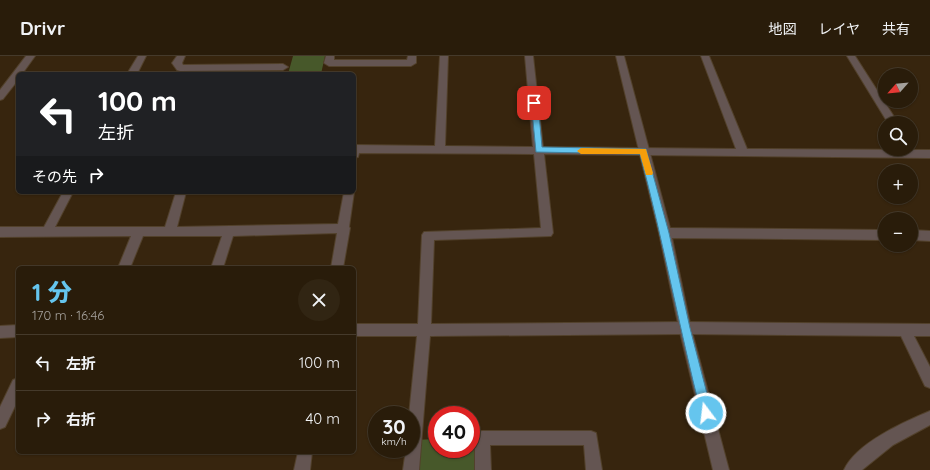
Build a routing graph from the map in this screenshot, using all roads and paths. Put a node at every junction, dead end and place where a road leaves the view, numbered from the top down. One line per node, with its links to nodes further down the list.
1 (31, 56): 13 (street)
2 (142, 56): 14 (street)
3 (181, 56): 12 (street)
4 (286, 56): 12 (street)
5 (330, 56): 6 (street)
6 (412, 56)
7 (444, 56): 19 (street)
8 (529, 56): 20 (street)
9 (620, 56): 21 (street)
10 (706, 56): 23 (street)
11 (851, 56): 17 (street)
12 (282, 71)
13 (19, 72)
14 (133, 72)
15 (16, 76): 16 (street)
16 (0, 97)
17 (889, 116)
18 (356, 149): 19 (street)
19 (440, 149): 20 (street)
20 (539, 150): 21 (street); 45 (street)
21 (643, 151): 23 (street); 35 (street)
22 (878, 151): 23 (street)
23 (743, 152)
24 (918, 152): 25 (street)
25 (930, 154)
26 (67, 194): 34 (street)
27 (180, 194): 31 (street)
28 (349, 194): 29 (street)
29 (344, 228): 32 (street); 41 (street)
30 (139, 231): 31 (street); 34 (street); 39 (street)
31 (170, 231): 32 (street)
32 (229, 231): 40 (street)
33 (0, 232): 34 (street)
34 (47, 232)
35 (665, 233): 36 (street); 42 (street)
36 (878, 235)
37 (918, 235): 38 (street)
38 (930, 236)
39 (125, 266)
40 (218, 266)
41 (338, 266)
42 (685, 328): 43 (street); 45 (street); 58 (street)
43 (904, 329): 46 (street); 49 (street)
44 (356, 330): 45 (street)
45 (424, 330): 55 (street)
46 (930, 330)
47 (16, 331): 48 (street)
48 (0, 332)
49 (930, 381)
50 (16, 389): 52 (street)
51 (930, 418): 59 (street)
52 (0, 422)
53 (305, 454): 54 (street)
54 (302, 470)
55 (410, 470)
56 (482, 470): 57 (street)
57 (594, 470)
58 (721, 470)
59 (852, 470)

